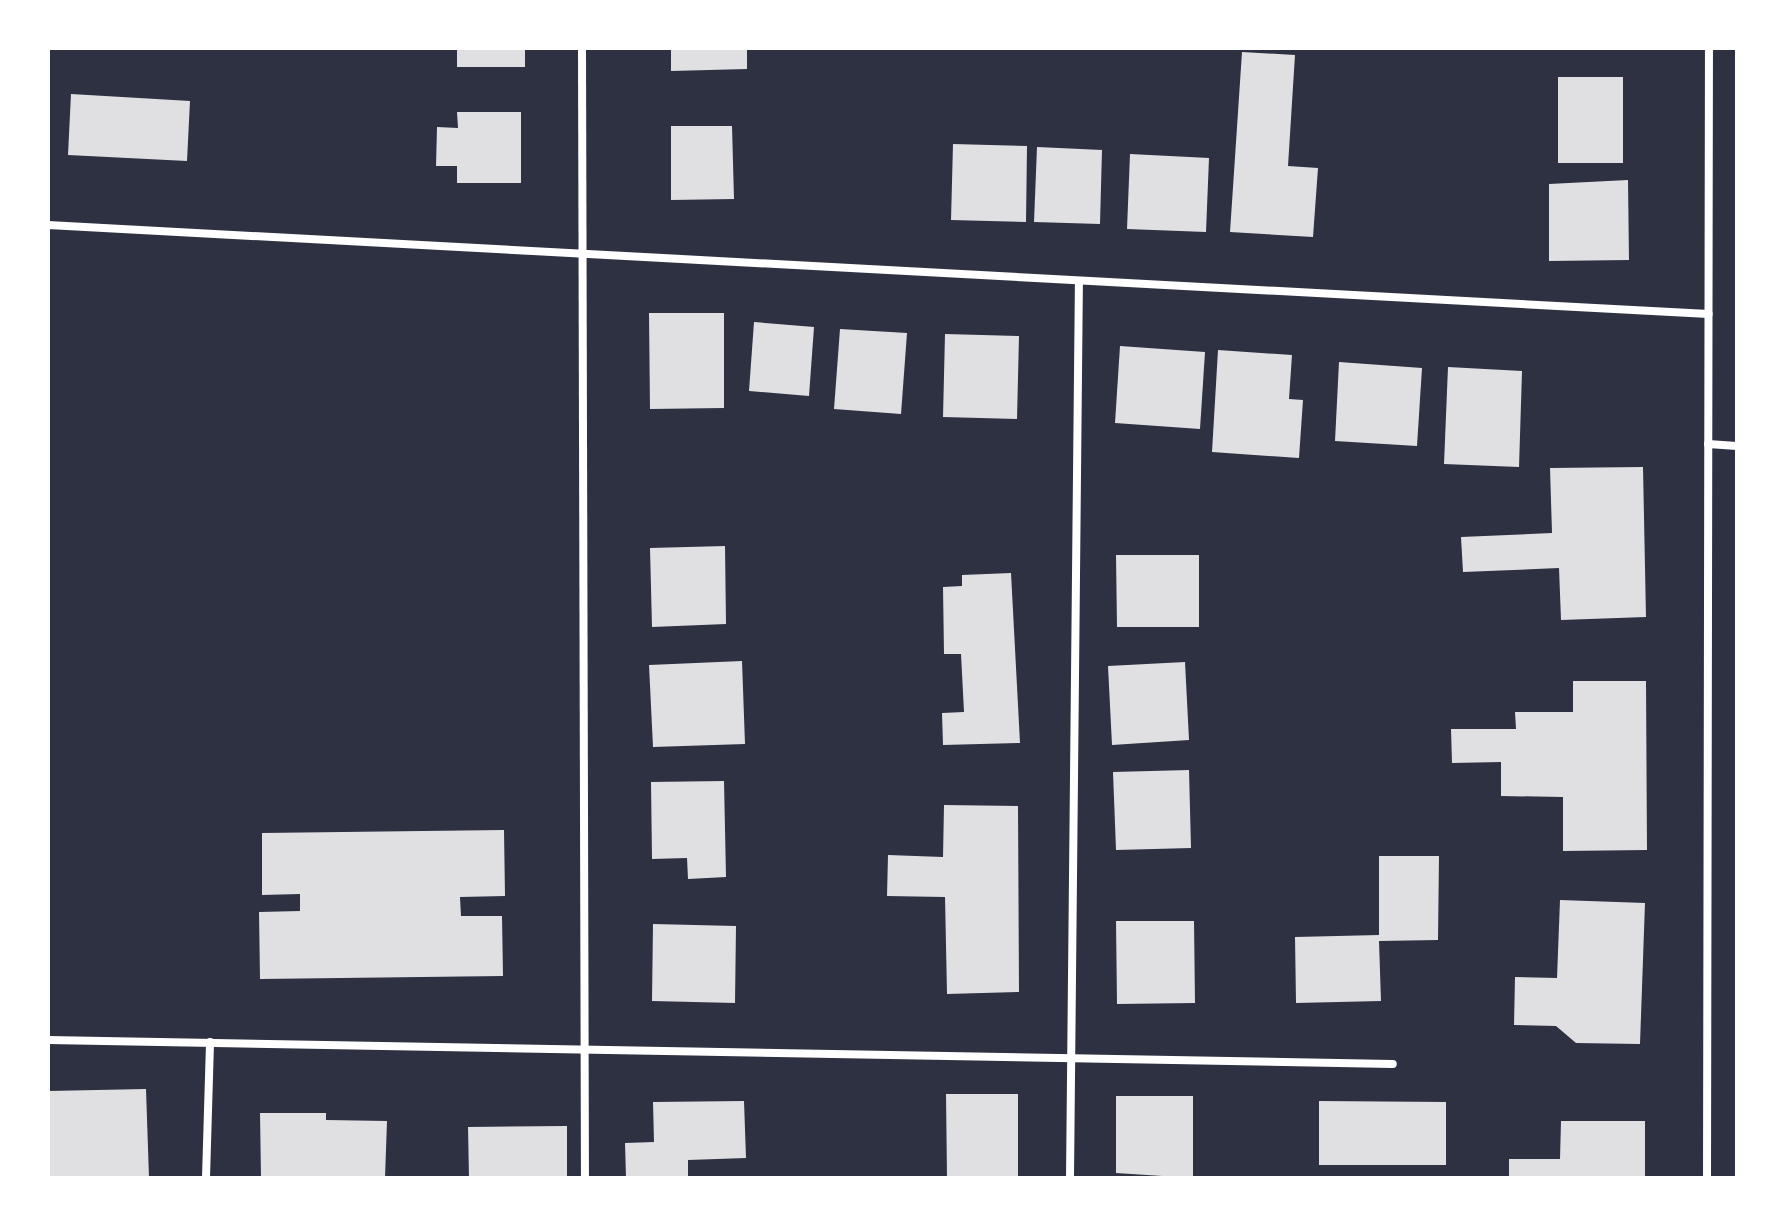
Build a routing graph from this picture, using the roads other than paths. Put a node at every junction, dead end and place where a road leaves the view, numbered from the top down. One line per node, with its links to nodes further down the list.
1 (582, 48): 4 (street)
2 (1709, 48): 6 (street)
3 (48, 225): 4 (street)
4 (583, 254): 5 (street); 11 (street)
5 (1079, 281): 6 (street); 12 (street)
6 (1709, 314): 7 (street)
7 (1708, 444): 8 (street); 17 (street)
8 (1737, 446)
9 (48, 1040): 10 (street)
10 (210, 1042): 11 (street); 14 (street)
11 (584, 1049): 12 (street); 15 (street)
12 (1071, 1058): 13 (street); 16 (street)
13 (1393, 1064)
14 (206, 1178)
15 (585, 1178)
16 (1070, 1178)
17 (1707, 1178)

